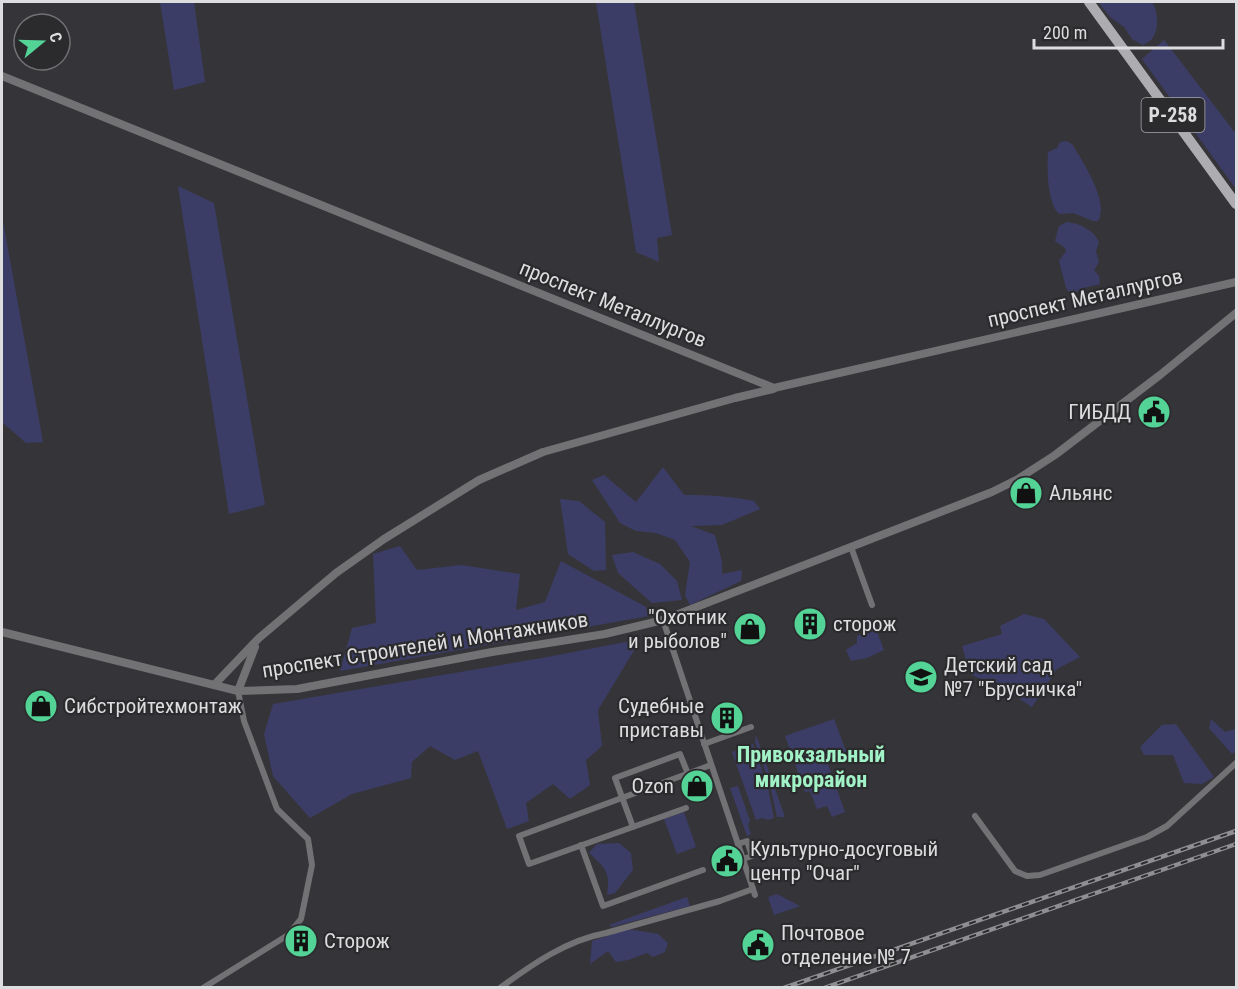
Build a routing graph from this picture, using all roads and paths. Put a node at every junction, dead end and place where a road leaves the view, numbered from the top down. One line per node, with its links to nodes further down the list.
1 (1089, 2): 3 (main road, Р-258)
2 (2, 76): 8 (street, проспект Металлургов)
3 (1236, 202)
4 (1236, 282): 8 (street, проспект Металлургов)
5 (1236, 313): 7 (street, проспект Строителей и Монтажников)
6 (1236, 318): 7 (street, проспект Строителей и Монтажников)
7 (1221, 326): 9 (street, проспект Строителей и Монтажников)
8 (774, 388): 13 (street)
9 (851, 547): 10 (street); 11 (street, проспект Строителей и Монтажников)
10 (872, 605)
11 (663, 620): 15 (street, проспект Строителей и Монтажников); 17 (street)
12 (2, 632): 14 (street)
13 (260, 638): 14 (street); 15 (street)
14 (216, 684): 15 (street)
15 (238, 691): 27 (street, проспект Строителей и Монтажников)
16 (751, 727): 17 (street)
17 (704, 744): 19 (street)
18 (1236, 763): 23 (street)
19 (711, 765): 20 (street); 28 (street)
20 (688, 774): 21 (street); 21 (street)
21 (622, 799): 24 (street); 25 (street)
22 (686, 808): 24 (street)
23 (975, 816)
24 (633, 827): 25 (street)
25 (581, 845): 26 (street)
26 (703, 870)
27 (203, 987)
28 (500, 987)

